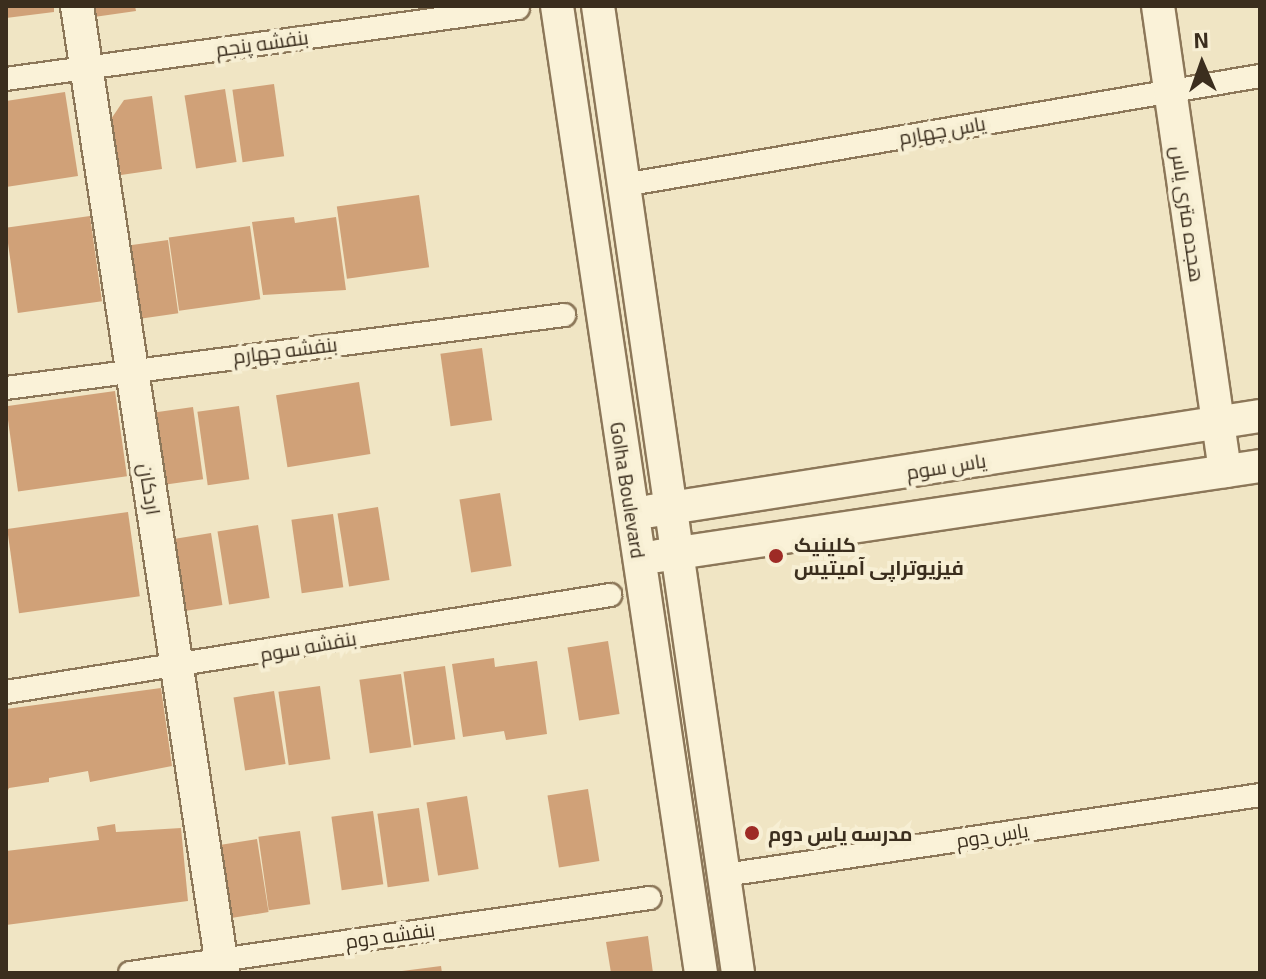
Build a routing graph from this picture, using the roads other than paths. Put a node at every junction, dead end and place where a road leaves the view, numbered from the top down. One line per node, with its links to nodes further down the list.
1 (77, 6): 6 (street, اردکان)
2 (557, 6): 19 (street, Golha Boulevard)
3 (598, 6): 10 (street, Golha Boulevard)
4 (1158, 6): 9 (street, هجده متری یاس)
5 (518, 8): 6 (street, بنفشه پنجم)
6 (86, 66): 8 (street, بنفشه پنجم); 12 (street, اردکان)
7 (1260, 76): 9 (street, یاس چهارم)
8 (6, 79)
9 (1170, 91): 10 (street, یاس چهارم); 15 (street, هجده متری یاس)
10 (624, 185): 18 (street, Golha Boulevard)
11 (564, 315): 12 (street, بنفشه چهارم)
12 (132, 369): 13 (street, بنفشه چهارم); 23 (street, اردکان)
13 (6, 388)
14 (1260, 416): 15 (street, یاس سوم)
15 (1218, 422): 17 (street, هجده متری یاس); 18 (street, یاس سوم)
16 (1260, 466): 17 (street)
17 (1225, 471): 20 (street)
18 (673, 509): 19 (street, یاس سوم); 20 (street, Golha Boulevard)
19 (631, 513): 21 (street, Golha Boulevard)
20 (679, 554): 21 (street); 26 (street, Golha Boulevard)
21 (639, 558): 30 (street, Golha Boulevard)
22 (610, 595): 23 (street, بنفشه سوم)
23 (177, 669): 24 (street, بنفشه سوم); 28 (street, اردکان)
24 (6, 692)
25 (1260, 795): 26 (street, یاس دوم)
26 (725, 875): 31 (street, Golha Boulevard)
27 (650, 898): 28 (street, بنفشه دوم)
28 (222, 966): 29 (street, بنفشه دوم)
29 (130, 973)
30 (701, 973)
31 (738, 973)

